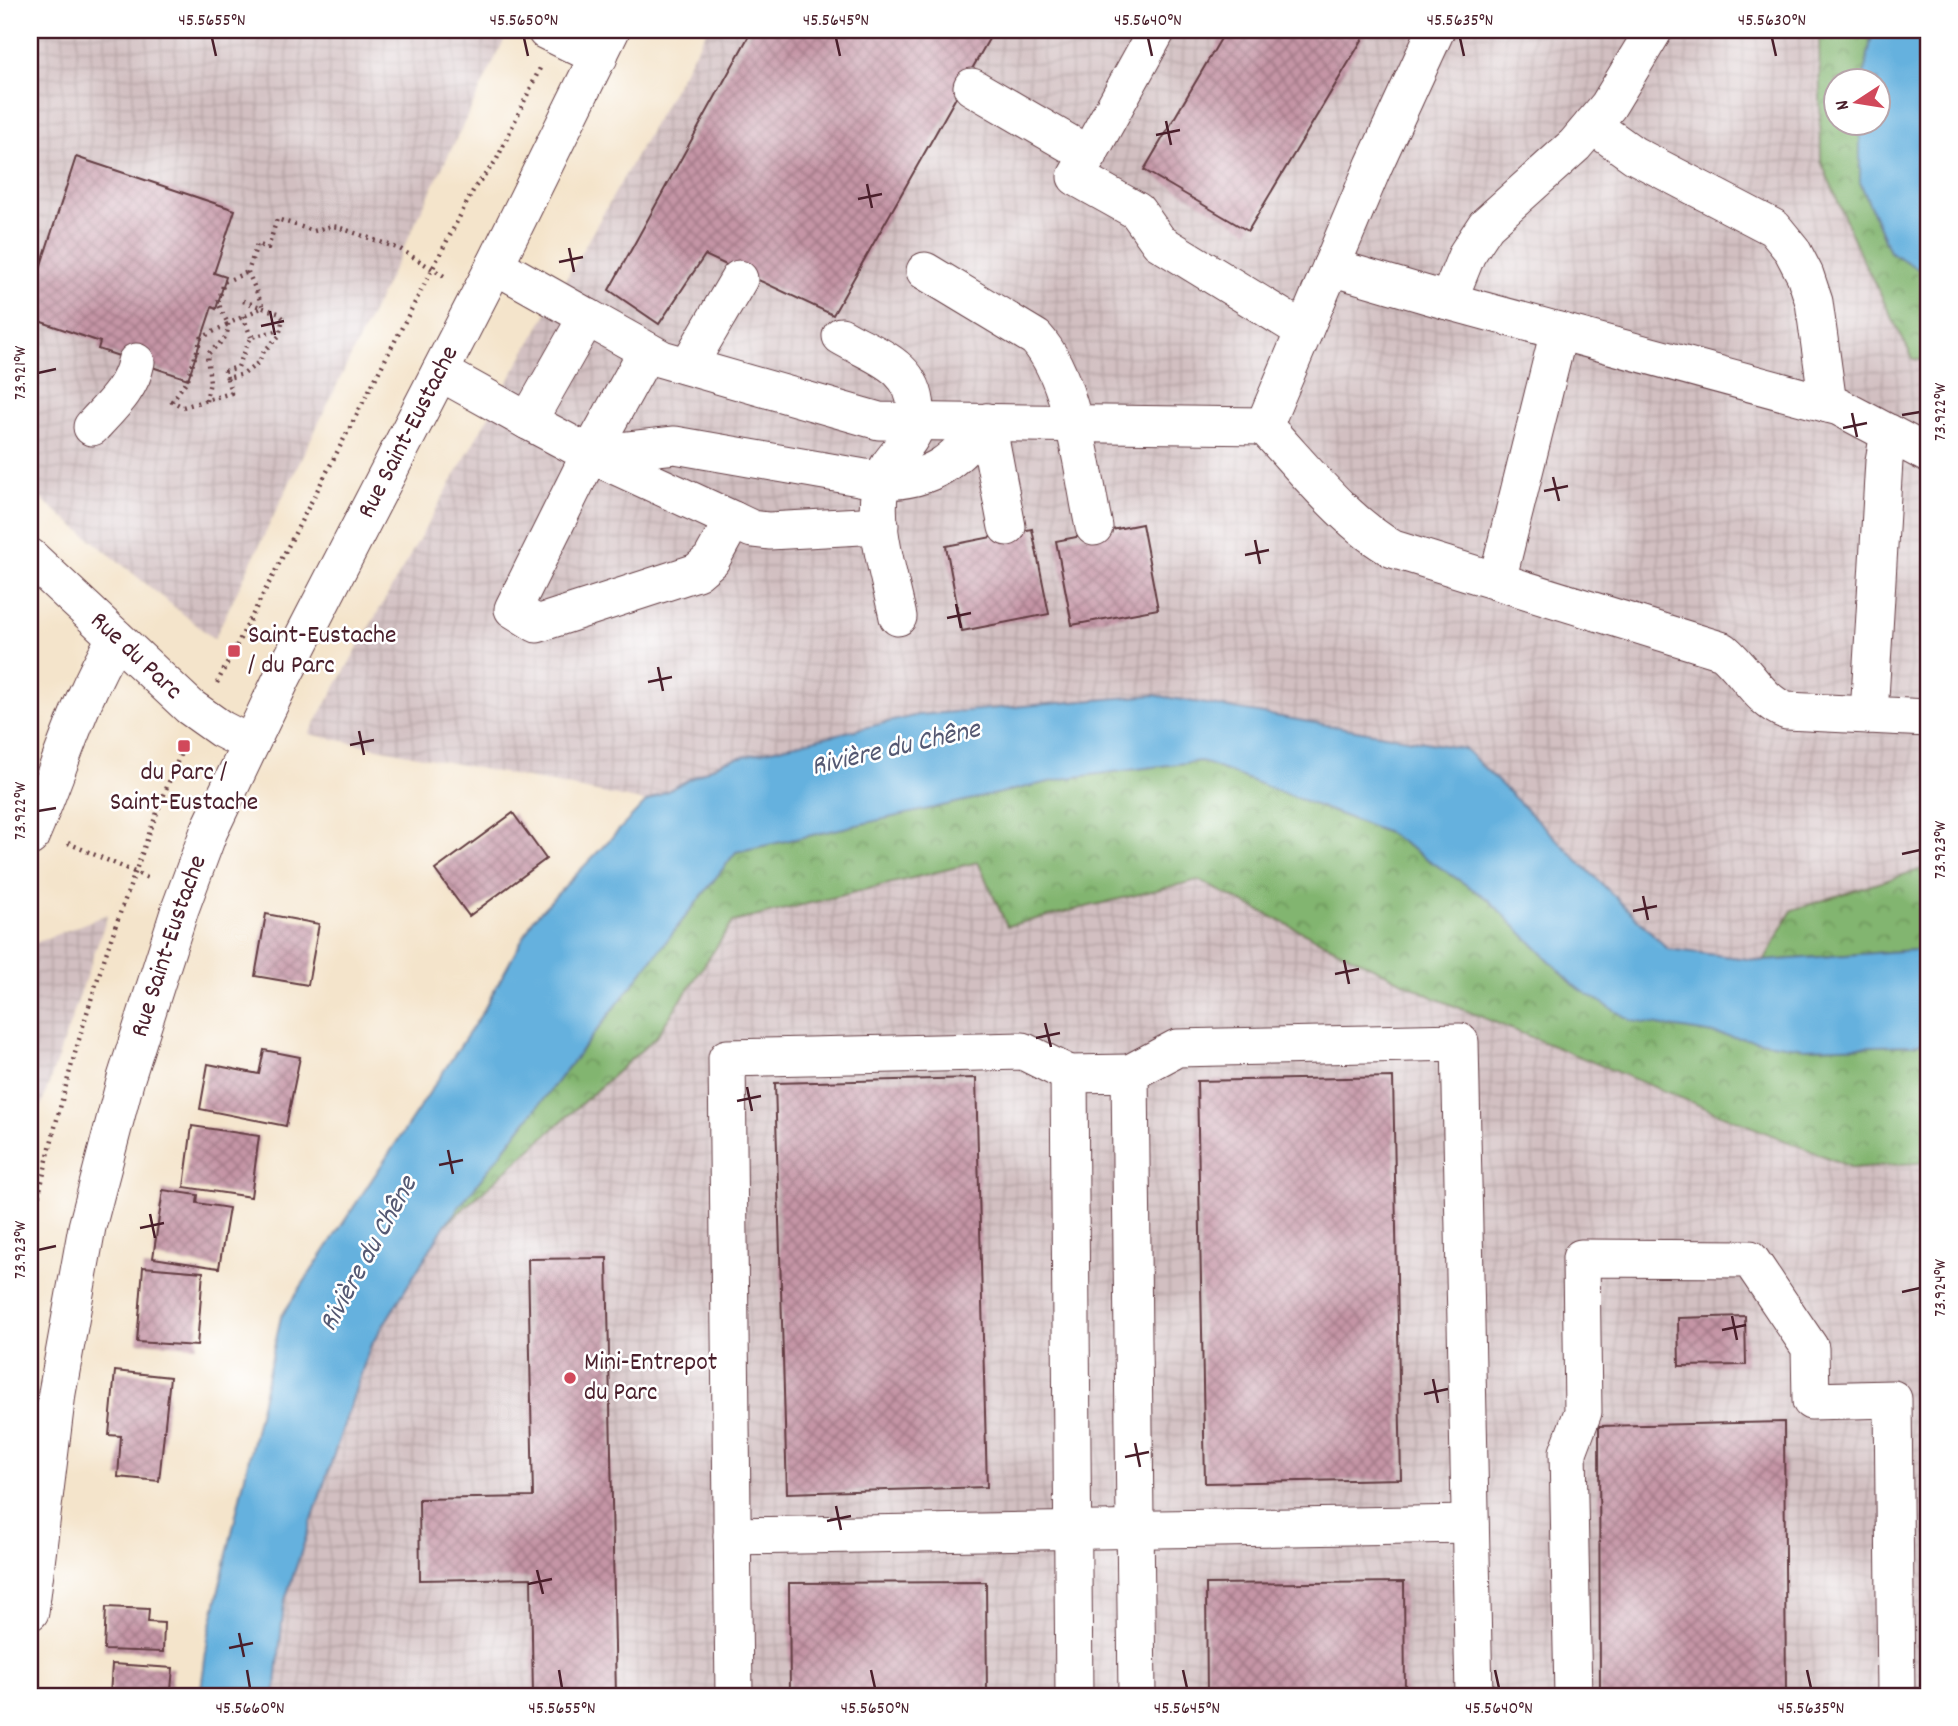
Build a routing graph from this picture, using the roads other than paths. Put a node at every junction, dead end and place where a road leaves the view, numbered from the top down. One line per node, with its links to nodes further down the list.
1 (1157, 30): 8 (street)
2 (1436, 30): 10 (street)
3 (1654, 30): 7 (street)
4 (605, 43): 5 (street); 9 (street, Rue Saint-Eustache)
5 (545, 46)
6 (972, 88): 8 (street)
7 (1592, 125): 13 (street); 22 (street)
8 (1089, 155): 15 (street)
9 (495, 265): 14 (street); 21 (street, Rue Saint-Eustache)
10 (1331, 267): 13 (street); 15 (street)
11 (925, 271): 26 (street)
12 (739, 279): 20 (street)
13 (1448, 301): 16 (street)
14 (587, 317): 18 (street); 23 (street)
15 (1304, 331): 27 (street)
16 (1559, 331): 22 (street); 38 (street)
17 (841, 336): 24 (street)
18 (647, 351): 20 (street); 30 (street)
19 (136, 362): 28 (street)
20 (688, 366): 24 (street)
21 (440, 372): 23 (street); 43 (street, Rue Saint-Eustache)
22 (1828, 404): 29 (street)
23 (528, 421): 30 (street)
24 (916, 421): 25 (street); 32 (street)
25 (987, 422): 26 (street); 32 (street); 35 (street)
26 (1073, 423): 27 (street); 36 (street)
27 (1264, 426): 38 (street)
28 (92, 427)
29 (1889, 433): 31 (street); 41 (street)
30 (590, 454): 32 (street); 33 (street); 33 (street)
31 (1928, 454)
32 (882, 481): 34 (street)
33 (733, 520): 34 (street)
34 (880, 525): 39 (street)
35 (1007, 527)
36 (1094, 527)
37 (35, 573): 40 (street, Rue du Parc)
38 (1497, 581): 41 (street)
39 (898, 617)
40 (116, 638): 43 (street, Rue du Parc); 44 (street)
41 (1869, 715): 42 (street)
42 (1928, 718)
43 (250, 744): 51 (street, Rue Saint-Eustache)
44 (44, 834)
45 (1130, 1073): 46 (street); 47 (street); 49 (street)
46 (1069, 1074): 48 (street); 50 (street)
47 (1470, 1524): 49 (street); 55 (street)
48 (1073, 1531): 49 (street); 50 (street); 53 (street)
49 (1135, 1531): 54 (street)
50 (733, 1536): 52 (street)
51 (30, 1612)
52 (734, 1696)
53 (1074, 1696)
54 (1137, 1696)
55 (1474, 1696)
56 (1573, 1696): 57 (street)
57 (1896, 1696)

